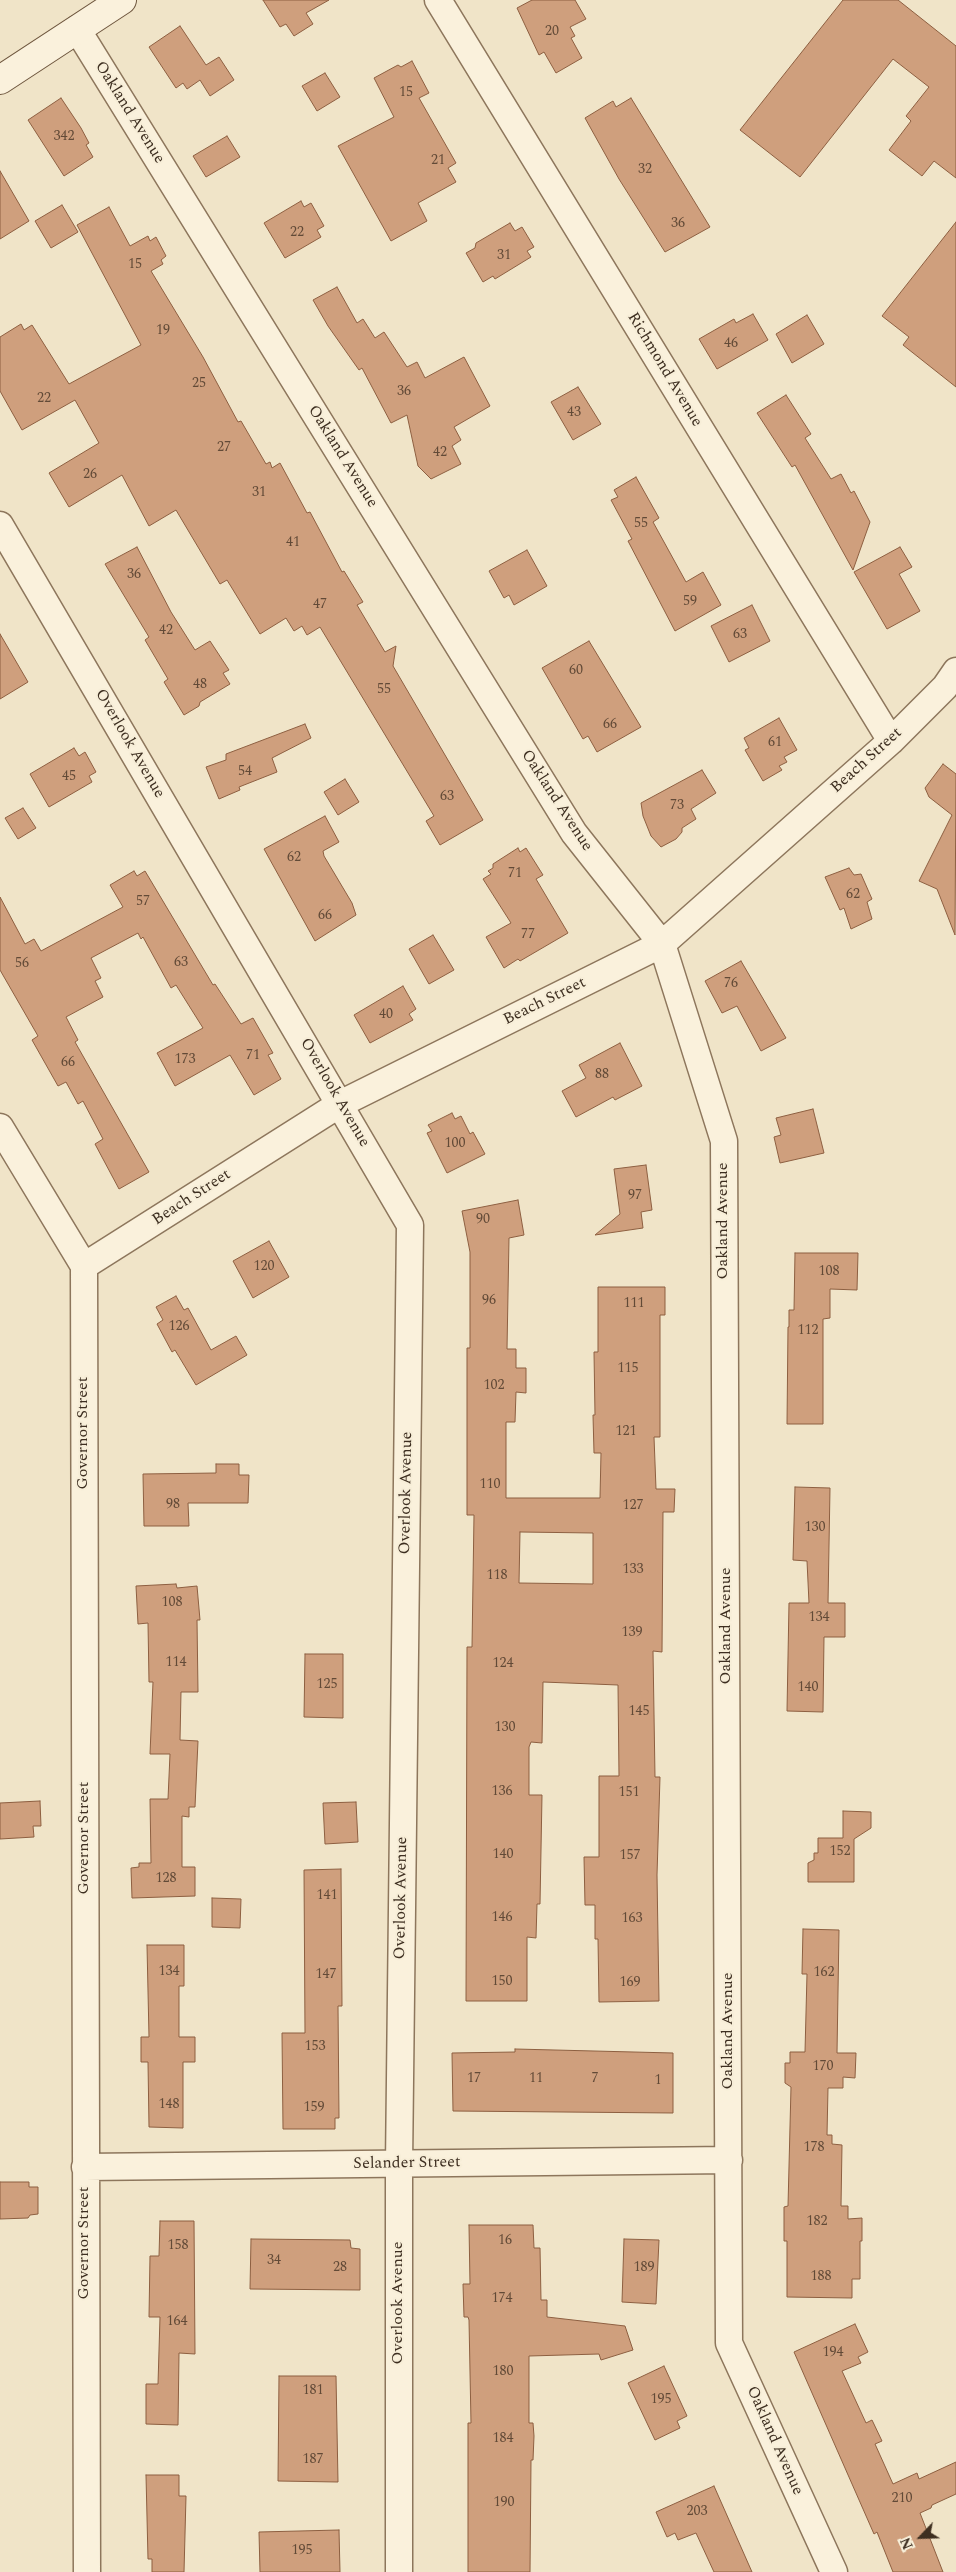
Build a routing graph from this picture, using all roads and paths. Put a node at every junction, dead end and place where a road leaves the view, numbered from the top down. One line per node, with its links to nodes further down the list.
1 (122, 0): 3 (main road)
2 (438, 0): 7 (street, Richmond Avenue)
3 (77, 29): 4 (main road); 8 (street, Oakland Avenue)
4 (0, 80)
5 (0, 525): 9 (street, Overlook Avenue)
6 (952, 684): 7 (street, Beach Street)
7 (891, 741): 8 (street, Beach Street)
8 (662, 944): 9 (street, Beach Street); 12 (street, Oakland Avenue)
9 (340, 1104): 11 (street, Beach Street); 13 (street, Overlook Avenue)
10 (0, 1127): 11 (street)
11 (84, 1266): 14 (street, Governor Street)
12 (729, 2160): 13 (street, Selander Street); 17 (street, Oakland Avenue)
13 (399, 2164): 14 (street, Selander Street); 16 (street, Overlook Avenue)
14 (85, 2167): 15 (street, Governor Street)
15 (86, 2572)
16 (399, 2572)
17 (834, 2572)

